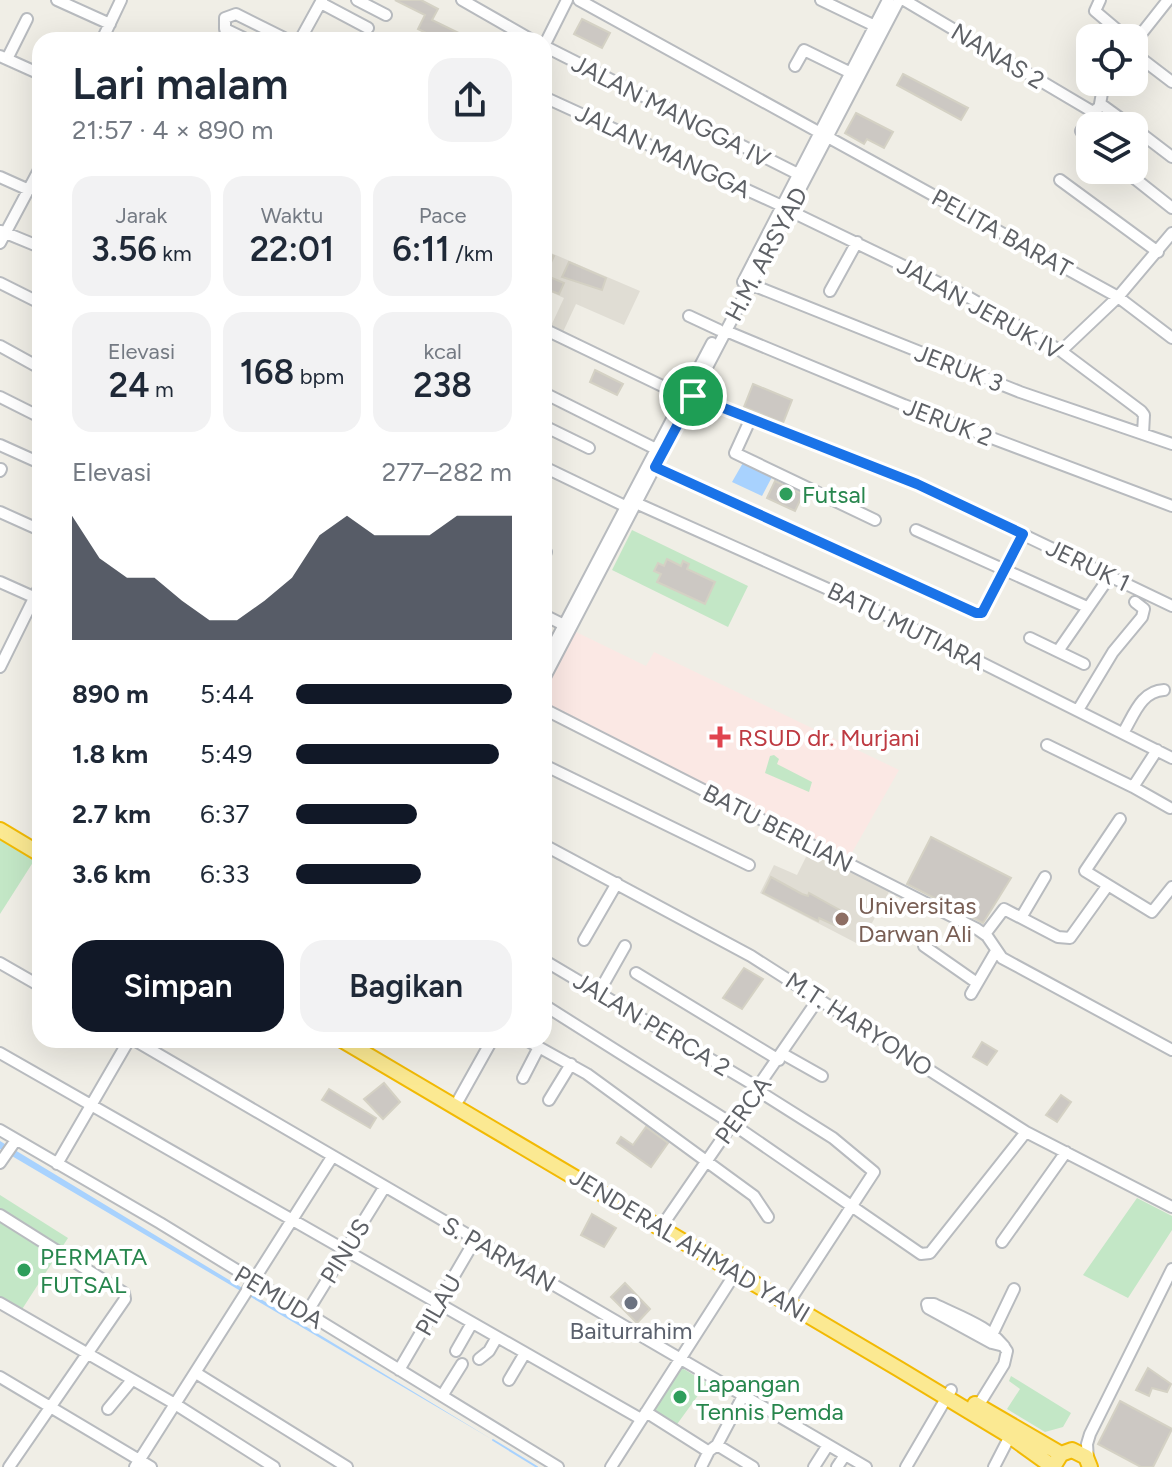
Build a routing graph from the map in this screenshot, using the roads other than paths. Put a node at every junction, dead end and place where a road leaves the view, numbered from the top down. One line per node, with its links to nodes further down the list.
1 (57, 0): 15 (street)
2 (121, 0): 15 (street)
3 (357, 0): 13 (street)
4 (462, 0): 26 (street)
5 (567, 0): 27 (street)
6 (579, 0): 40 (street, PELITA BARAT)
7 (821, 0): 18 (street)
8 (888, 0): 18 (street, H.M. ARSYAD)
9 (902, 0): 37 (street, NANAS 2); 40 (street, H.M. ARSYAD)
10 (1100, 0): 16 (street)
11 (1168, 0): 17 (street)
12 (321, 2): 20 (street); 25 (street)
13 (386, 15)
14 (27, 19): 29 (street)
15 (110, 24): 21 (street)
16 (1110, 24)
17 (1148, 25)
18 (875, 26): 33 (street, H.M. ARSYAD)
19 (265, 28): 22 (street); 23 (street); 24 (street)
20 (368, 28)
21 (106, 32)
22 (231, 32)
23 (263, 32)
24 (273, 32)
25 (304, 32)
26 (518, 32)
27 (551, 32)
28 (552, 50): 43 (street, JALAN MANGGA IV)
29 (4, 57): 32 (street)
30 (1148, 64): 34 (street)
31 (795, 66): 33 (street)
32 (32, 70)
33 (851, 73): 40 (street, H.M. ARSYAD)
34 (1172, 82)
35 (1100, 96): 37 (street)
36 (552, 101): 49 (street, JALAN MANGGA)
37 (1096, 108): 38 (street); 39 (street, NANAS 2)
38 (1093, 112)
39 (1104, 112)
40 (824, 134): 43 (street, H.M. ARSYAD); 49 (street, H.M. ARSYAD); 59 (street, PELITA BARAT)
41 (1148, 139): 42 (street, NANAS 2)
42 (1172, 157)
43 (798, 174): 49 (street, H.M. ARSYAD)
44 (0, 177): 46 (street)
45 (1060, 180): 55 (street)
46 (32, 184)
47 (1142, 184): 50 (street)
48 (32, 187): 52 (street)
49 (785, 208): 53 (street, JALAN JERUK IV); 57 (street, H.M. ARSYAD); 62 (street, H.M. ARSYAD)
50 (1172, 208)
51 (1172, 233): 55 (street)
52 (2, 235): 54 (street)
53 (857, 242): 58 (street); 66 (street, JALAN JERUK IV)
54 (32, 244)
55 (1158, 252): 59 (street)
56 (0, 283): 60 (street)
57 (750, 284): 62 (street, H.M. ARSYAD); 74 (street, JERUK 3)
58 (830, 291)
59 (1118, 297): 64 (street, PELITA BARAT); 66 (street)
60 (32, 299)
61 (689, 316): 62 (street, JERUK 2)
62 (723, 330): 68 (street, H.M. ARSYAD); 83 (street, JERUK 2)
63 (552, 333): 68 (street, JERUK 1)
64 (1172, 338)
65 (0, 346): 67 (street)
66 (1061, 351): 74 (street, JALAN JERUK IV)
67 (32, 364)
68 (688, 396): 72 (street, JERUK 1); 78 (street, H.M. ARSYAD); 80 (street, H.M. ARSYAD)
69 (0, 397): 71 (street)
70 (552, 397): 78 (street)
71 (32, 413)
72 (751, 418): 85 (street); 88 (street, JERUK 1)
73 (552, 430): 77 (street)
74 (1143, 434): 75 (street, JERUK 3)
75 (1172, 444)
76 (0, 445): 79 (street)
77 (589, 448)
78 (656, 449): 82 (street, H.M. ARSYAD)
79 (32, 459)
80 (655, 467): 82 (street, H.M. ARSYAD); 89 (street)
81 (552, 470): 82 (street, BATU MUTIARA)
82 (631, 505): 98 (street, H.M. ARSYAD); 103 (street, H.M. ARSYAD); 107 (street, BATU MUTIARA)
83 (1172, 506)
84 (0, 512): 86 (street)
85 (875, 520)
86 (32, 526)
87 (916, 530): 89 (street)
88 (1023, 534): 89 (street); 90 (street, JERUK 1)
89 (1005, 568): 96 (street)
90 (1110, 576): 94 (street, JERUK 1); 96 (street)
91 (0, 582): 92 (street)
92 (32, 597)
93 (1135, 602): 107 (street)
94 (1172, 606)
95 (32, 607): 101 (street)
96 (1087, 607): 102 (street)
97 (552, 619): 98 (street)
98 (564, 625): 100 (street, H.M. ARSYAD)
99 (1030, 638): 102 (street)
100 (552, 648)
101 (4, 651): 105 (street)
102 (1058, 651): 104 (street)
103 (552, 663)
104 (1084, 664)
105 (0, 667)
106 (1164, 690): 109 (street)
107 (1078, 710): 109 (street, BATU MUTIARA)
108 (552, 713): 128 (street, BATU BERLIAN)
109 (1123, 733): 111 (street, BATU MUTIARA)
110 (1047, 745): 114 (street)
111 (1157, 750): 112 (street, BATU MUTIARA); 114 (street)
112 (1172, 758)
113 (552, 769): 122 (street)
114 (1133, 787): 115 (street)
115 (1170, 808)
116 (1120, 819): 125 (street)
117 (0, 820): 119 (highway)
118 (0, 830): 120 (highway)
119 (32, 839)
120 (32, 849)
121 (552, 849): 124 (street, M.T. HARYONO)
122 (749, 865)
123 (1045, 877): 127 (street)
124 (617, 883): 129 (street); 140 (street, M.T. HARYONO)
125 (1108, 885): 126 (street); 127 (street)
126 (1172, 887)
127 (1022, 916): 128 (street)
128 (985, 934): 132 (street)
129 (584, 940)
130 (625, 946): 138 (street)
131 (924, 946): 137 (street)
132 (996, 951): 137 (street); 148 (street)
133 (0, 963): 136 (street)
134 (552, 966): 138 (street, JALAN PERCA 2)
135 (636, 973): 150 (street)
136 (32, 981)
137 (977, 983): 139 (street)
138 (599, 992): 154 (street, JALAN PERCA 2)
139 (971, 994)
140 (819, 998): 150 (street, PERCA); 160 (street, M.T. HARYONO)
141 (552, 1010): 158 (street)
142 (127, 1048): 156 (street)
143 (146, 1048): 163 (street, S. PARMAN)
144 (362, 1048): 157 (highway, JENDERAL AHMAD YANI)
145 (485, 1048): 157 (street)
146 (538, 1048): 153 (street)
147 (541, 1048): 151 (street)
148 (1172, 1050)
149 (0, 1053): 156 (street)
150 (781, 1057): 152 (street); 154 (street, PERCA)
151 (571, 1064): 155 (street); 164 (street)
152 (822, 1076)
153 (523, 1078)
154 (758, 1089): 158 (street, PERCA); 168 (street, JALAN PERCA 2)
155 (549, 1100)
156 (90, 1105): 165 (street); 173 (street)
157 (465, 1105): 166 (highway, JENDERAL AHMAD YANI)
158 (734, 1125): 164 (street, PERCA); 168 (street)
159 (0, 1130): 161 (street, PEMUDA)
160 (1026, 1132): 162 (street, M.T. HARYONO); 168 (street)
161 (6, 1152): 165 (street, PEMUDA)
162 (1066, 1152): 169 (street, M.T. HARYONO); 175 (street)
163 (332, 1157): 167 (street, S. PARMAN); 173 (street)
164 (706, 1162): 171 (street); 172 (street, PERCA)
165 (57, 1164): 180 (street, PEMUDA)
166 (596, 1184): 172 (highway, JENDERAL AHMAD YANI); 178 (highway, JENDERAL AHMAD YANI)
167 (384, 1188): 174 (street, S. PARMAN); 176 (street, PINUS)
168 (852, 1207): 181 (street)
169 (1172, 1207)
170 (0, 1215): 190 (street)
171 (768, 1217)
172 (666, 1220): 181 (highway, JENDERAL AHMAD YANI)
173 (293, 1221): 176 (street); 180 (street)
174 (475, 1240): 183 (street, PILAU); 192 (street, S. PARMAN)
175 (1002, 1242)
176 (345, 1250): 183 (street); 184 (street, PINUS)
177 (1172, 1269): 207 (street)
178 (736, 1272): 192 (street); 199 (highway, JENDERAL AHMAD YANI)
179 (1014, 1289): 187 (street)
180 (249, 1290): 184 (street, PEMUDA); 195 (street)
181 (793, 1296): 199 (highway, JENDERAL AHMAD YANI)
182 (0, 1303): 190 (street)
183 (439, 1304): 185 (street); 194 (street, PILAU)
184 (306, 1314): 194 (street, PEMUDA)
185 (472, 1323): 186 (street); 188 (street)
186 (497, 1337): 189 (street); 191 (street)
187 (991, 1338): 187 (street); 203 (street)
188 (456, 1351)
189 (525, 1353): 198 (street); 206 (street)
190 (86, 1354): 197 (street); 204 (street)
191 (479, 1359)
192 (681, 1359): 201 (street, S. PARMAN); 206 (street)
193 (462, 1364): 200 (street)
194 (399, 1370): 200 (street, PEMUDA)
195 (196, 1373): 202 (street); 220 (street)
196 (0, 1377): 204 (street)
197 (132, 1380): 202 (street); 205 (street)
198 (509, 1380)
199 (949, 1394): 203 (highway, JENDERAL AHMAD YANI); 208 (highway, JENDERAL AHMAD YANI); 228 (street)
200 (442, 1396): 221 (street, PEMUDA)
201 (743, 1396): 209 (street, S. PARMAN); 210 (street)
202 (175, 1404): 215 (street); 219 (street)
203 (978, 1406): 211 (highway, JENDERAL AHMAD YANI)
204 (51, 1407): 215 (street); 217 (street)
205 (108, 1409)
206 (644, 1416): 210 (street); 222 (street)
207 (1090, 1434): 214 (street); 216 (street)
208 (1010, 1436): 211 (highway, JENDERAL AHMAD YANI); 229 (street)
209 (828, 1445): 213 (street, S. PARMAN); 225 (street)
210 (713, 1448): 223 (street); 224 (street)
211 (1040, 1449): 214 (highway)
212 (0, 1454): 217 (street)
213 (845, 1455): 226 (street); 227 (street, S. PARMAN)
214 (1062, 1457): 216 (highway)
215 (137, 1463): 218 (street)
216 (1089, 1464)
217 (12, 1466)
218 (151, 1467)
219 (274, 1467)
220 (347, 1467)
221 (558, 1467)
222 (611, 1467)
223 (701, 1467)
224 (753, 1467)
225 (814, 1467)
226 (837, 1467)
227 (866, 1467)
228 (906, 1467)
229 (994, 1467)

